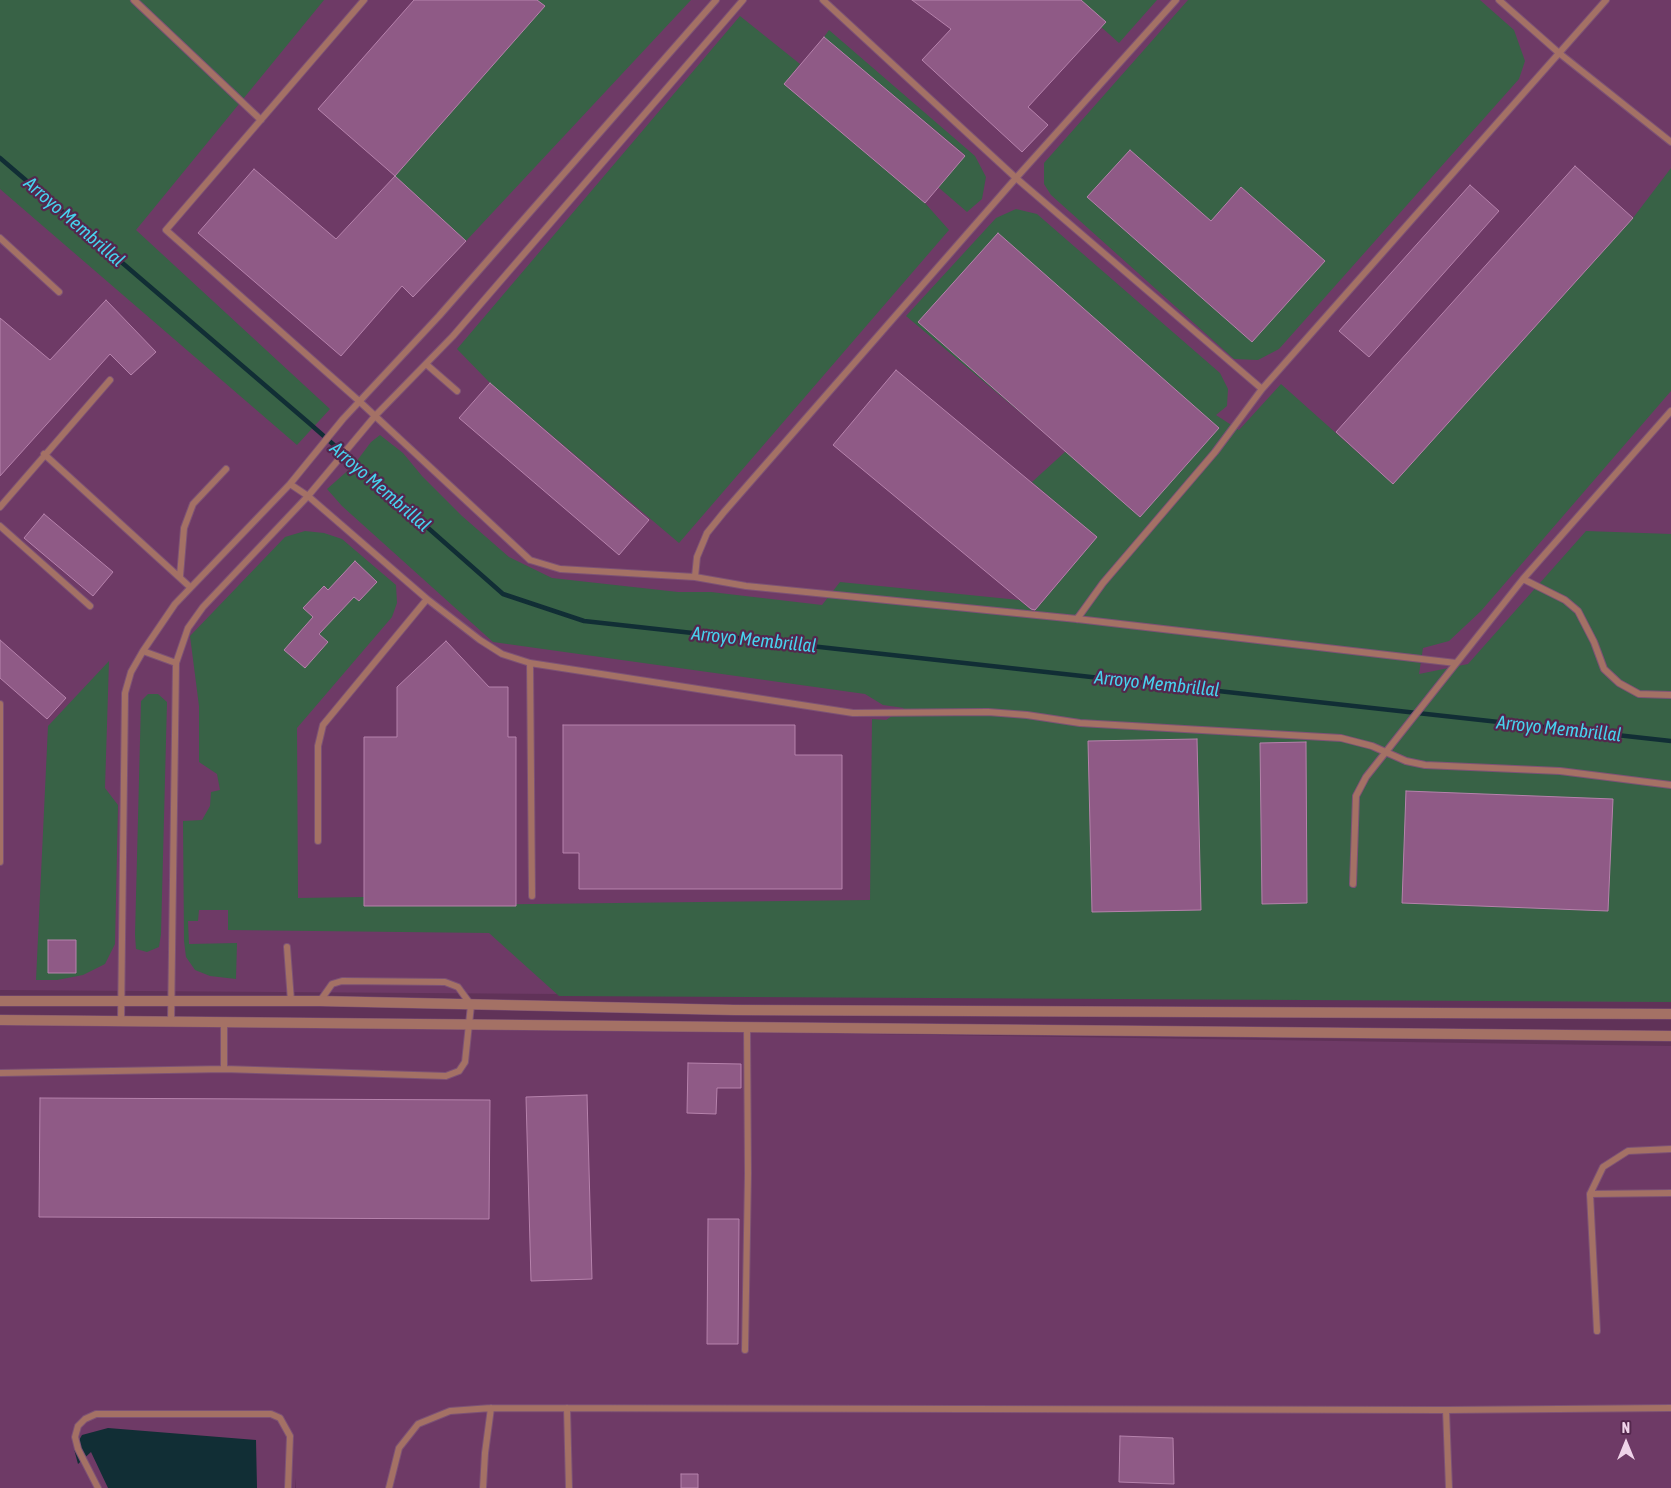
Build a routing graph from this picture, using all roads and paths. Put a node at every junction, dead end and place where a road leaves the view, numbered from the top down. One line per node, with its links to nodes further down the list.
1 (134, 0): 10 (lane)
2 (364, 0): 10 (lane)
3 (716, 0): 19 (lane)
4 (742, 0): 15 (lane)
5 (823, 0): 12 (lane)
6 (1176, 0): 12 (lane)
7 (1499, 0): 9 (lane)
8 (1606, 0): 9 (lane)
9 (1559, 52): 11 (lane); 17 (lane)
10 (260, 120): 19 (lane)
11 (1671, 142)
12 (1016, 178): 17 (lane); 29 (lane)
13 (0, 238): 14 (lane)
14 (59, 292)
15 (426, 364): 18 (lane); 21 (lane)
16 (110, 380): 22 (lane)
17 (1262, 389): 34 (lane)
18 (457, 391)
19 (359, 400): 21 (lane); 24 (lane)
20 (1671, 411): 30 (lane)
21 (375, 416): 25 (lane); 29 (lane)
22 (44, 454): 26 (lane); 28 (lane)
23 (226, 469): 28 (lane)
24 (290, 484): 25 (lane); 31 (lane)
25 (308, 496): 32 (lane); 36 (lane)
26 (0, 507)
27 (0, 526): 33 (lane)
28 (180, 576): 31 (lane)
29 (695, 577): 34 (lane)
30 (1523, 579): 38 (lane); 39 (lane)
31 (190, 587): 35 (lane)
32 (427, 599): 37 (lane); 43 (lane)
33 (90, 606)
34 (1077, 619): 38 (lane)
35 (144, 650): 36 (lane); 48 (lane)
36 (176, 663): 49 (lane)
37 (530, 663): 41 (lane); 46 (lane)
38 (1456, 663): 41 (lane)
39 (1671, 695)
40 (0, 704): 44 (lane)
41 (1385, 752): 42 (lane); 45 (lane)
42 (1671, 785)
43 (318, 841)
44 (0, 862)
45 (1353, 884)
46 (532, 896)
47 (287, 947): 51 (lane)
48 (122, 1000): 49 (street); 50 (street); 57 (lane)
49 (172, 1000): 51 (street); 58 (lane)
50 (0, 1001)
51 (291, 1001): 52 (street)
52 (320, 1001): 53 (street); 53 (lane)
53 (471, 1005): 54 (street); 60 (lane)
54 (1139, 1012): 55 (street); 62 (street)
55 (1671, 1014)
56 (0, 1020): 57 (street)
57 (121, 1022): 58 (street)
58 (172, 1023): 59 (street)
59 (224, 1023): 60 (street); 64 (lane)
60 (469, 1025): 61 (street); 64 (lane)
61 (747, 1027): 62 (street); 70 (lane)
62 (1140, 1031): 63 (street)
63 (1671, 1036)
64 (224, 1069): 65 (lane)
65 (0, 1073)
66 (1671, 1149): 68 (lane)
67 (1671, 1193): 68 (lane)
68 (1590, 1194): 69 (lane)
69 (1597, 1331)
70 (745, 1350)
71 (491, 1408): 72 (lane); 77 (lane); 78 (lane)
72 (567, 1408): 74 (lane); 79 (lane)
73 (1671, 1408): 74 (lane)
74 (1446, 1410): 80 (lane)
75 (98, 1488): 76 (lane)
76 (288, 1488)
77 (389, 1488)
78 (483, 1488)
79 (569, 1488)
80 (1449, 1488)

